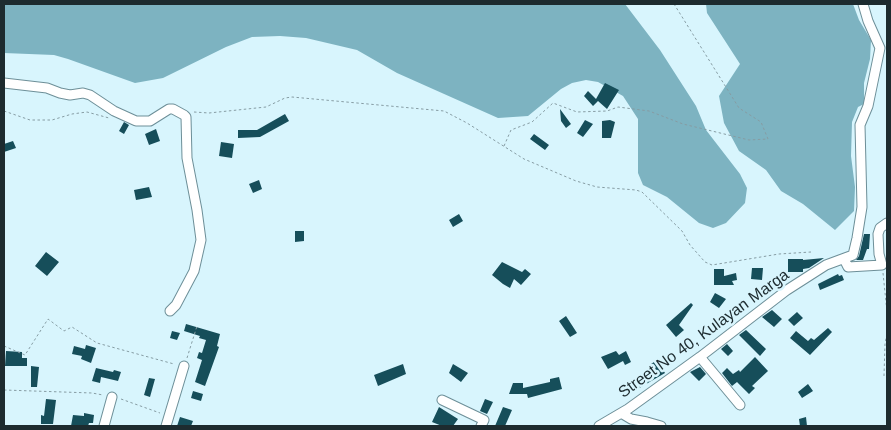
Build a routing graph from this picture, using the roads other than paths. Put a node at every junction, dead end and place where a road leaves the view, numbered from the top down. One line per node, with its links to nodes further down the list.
1 (864, 4): 4 (street)
2 (4, 83): 5 (street)
3 (887, 223): 4 (street)
4 (844, 259): 6 (street, Street No 40, Kulayan Marga)
5 (170, 311)
6 (700, 357): 10 (street); 11 (street, Street No 40, Kulayan Marga)
7 (184, 366): 13 (street)
8 (112, 397): 12 (street)
9 (442, 400): 14 (street)
10 (740, 405)
11 (621, 413): 15 (street, Street No 40, Kulayan Marga); 16 (street)
12 (104, 426)
13 (166, 426)
14 (481, 426)
15 (599, 426)
16 (661, 426)

